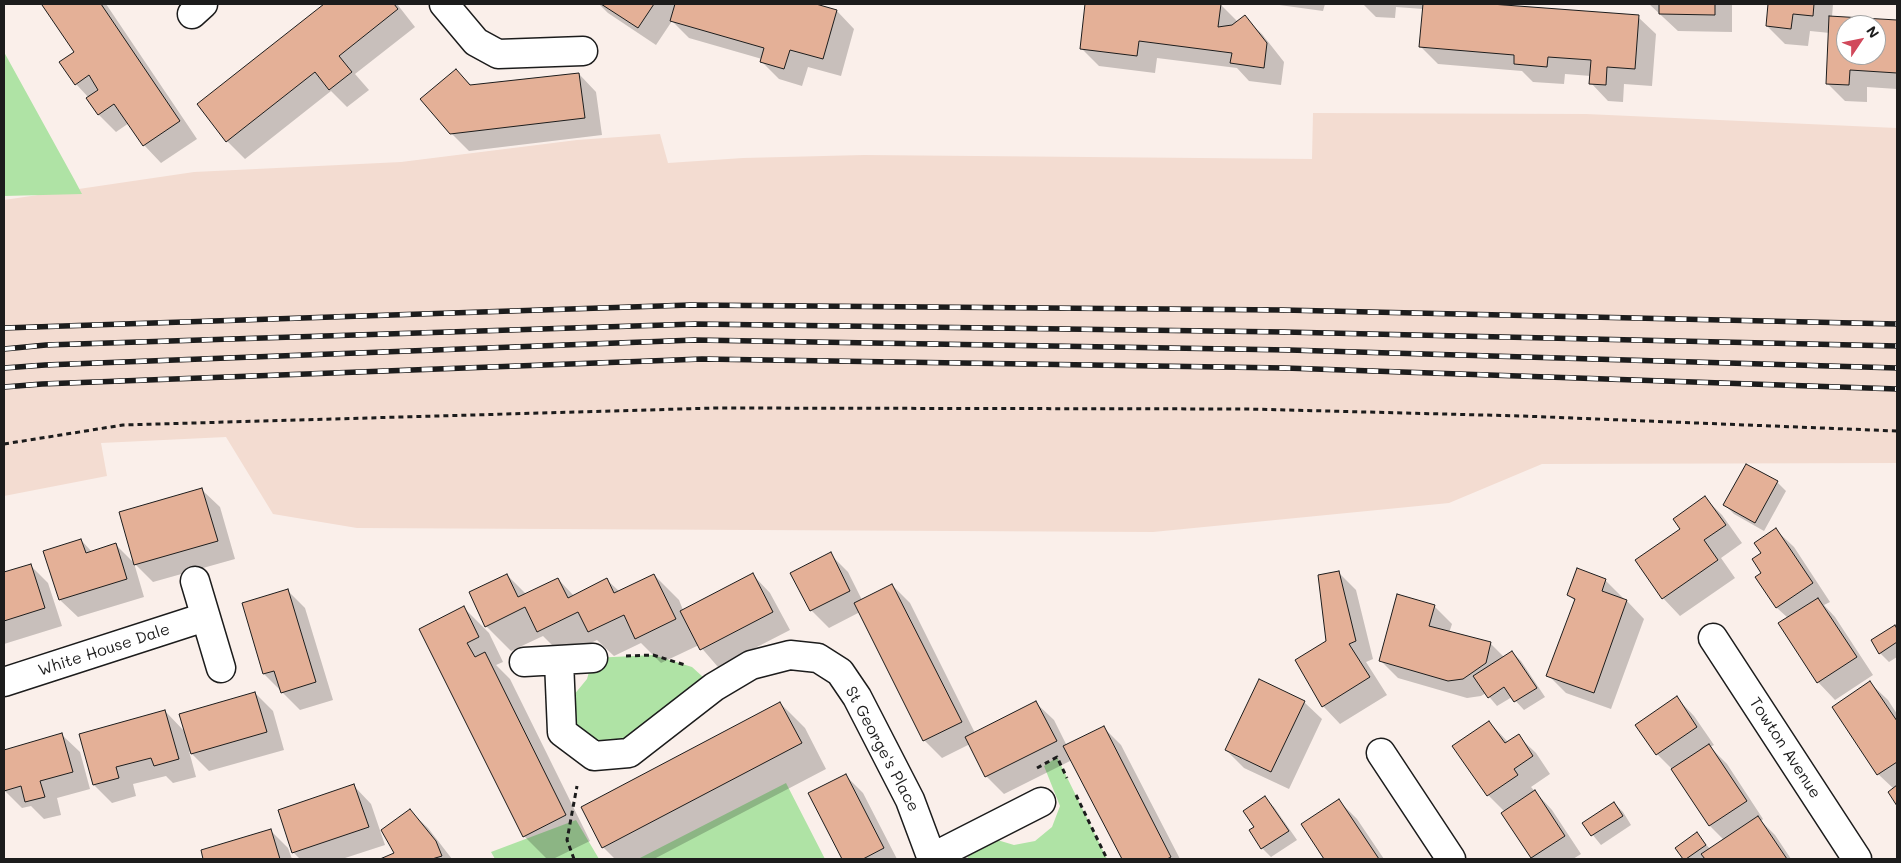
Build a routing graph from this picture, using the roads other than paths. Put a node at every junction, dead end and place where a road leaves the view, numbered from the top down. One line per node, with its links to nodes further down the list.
1 (444, 4): 2 (street)
2 (583, 51)
3 (195, 581): 4 (street)
4 (205, 617): 9 (street); 10 (street, White House Dale)
5 (1713, 638): 15 (street, Towton Avenue)
6 (593, 658): 7 (street)
7 (559, 661): 8 (street); 13 (street, St George's Place)
8 (524, 662)
9 (221, 668)
10 (4, 682)
11 (1381, 753): 14 (street)
12 (1041, 802): 13 (street, St George's Place)
13 (932, 859)
14 (1452, 859)
15 (1857, 859)

